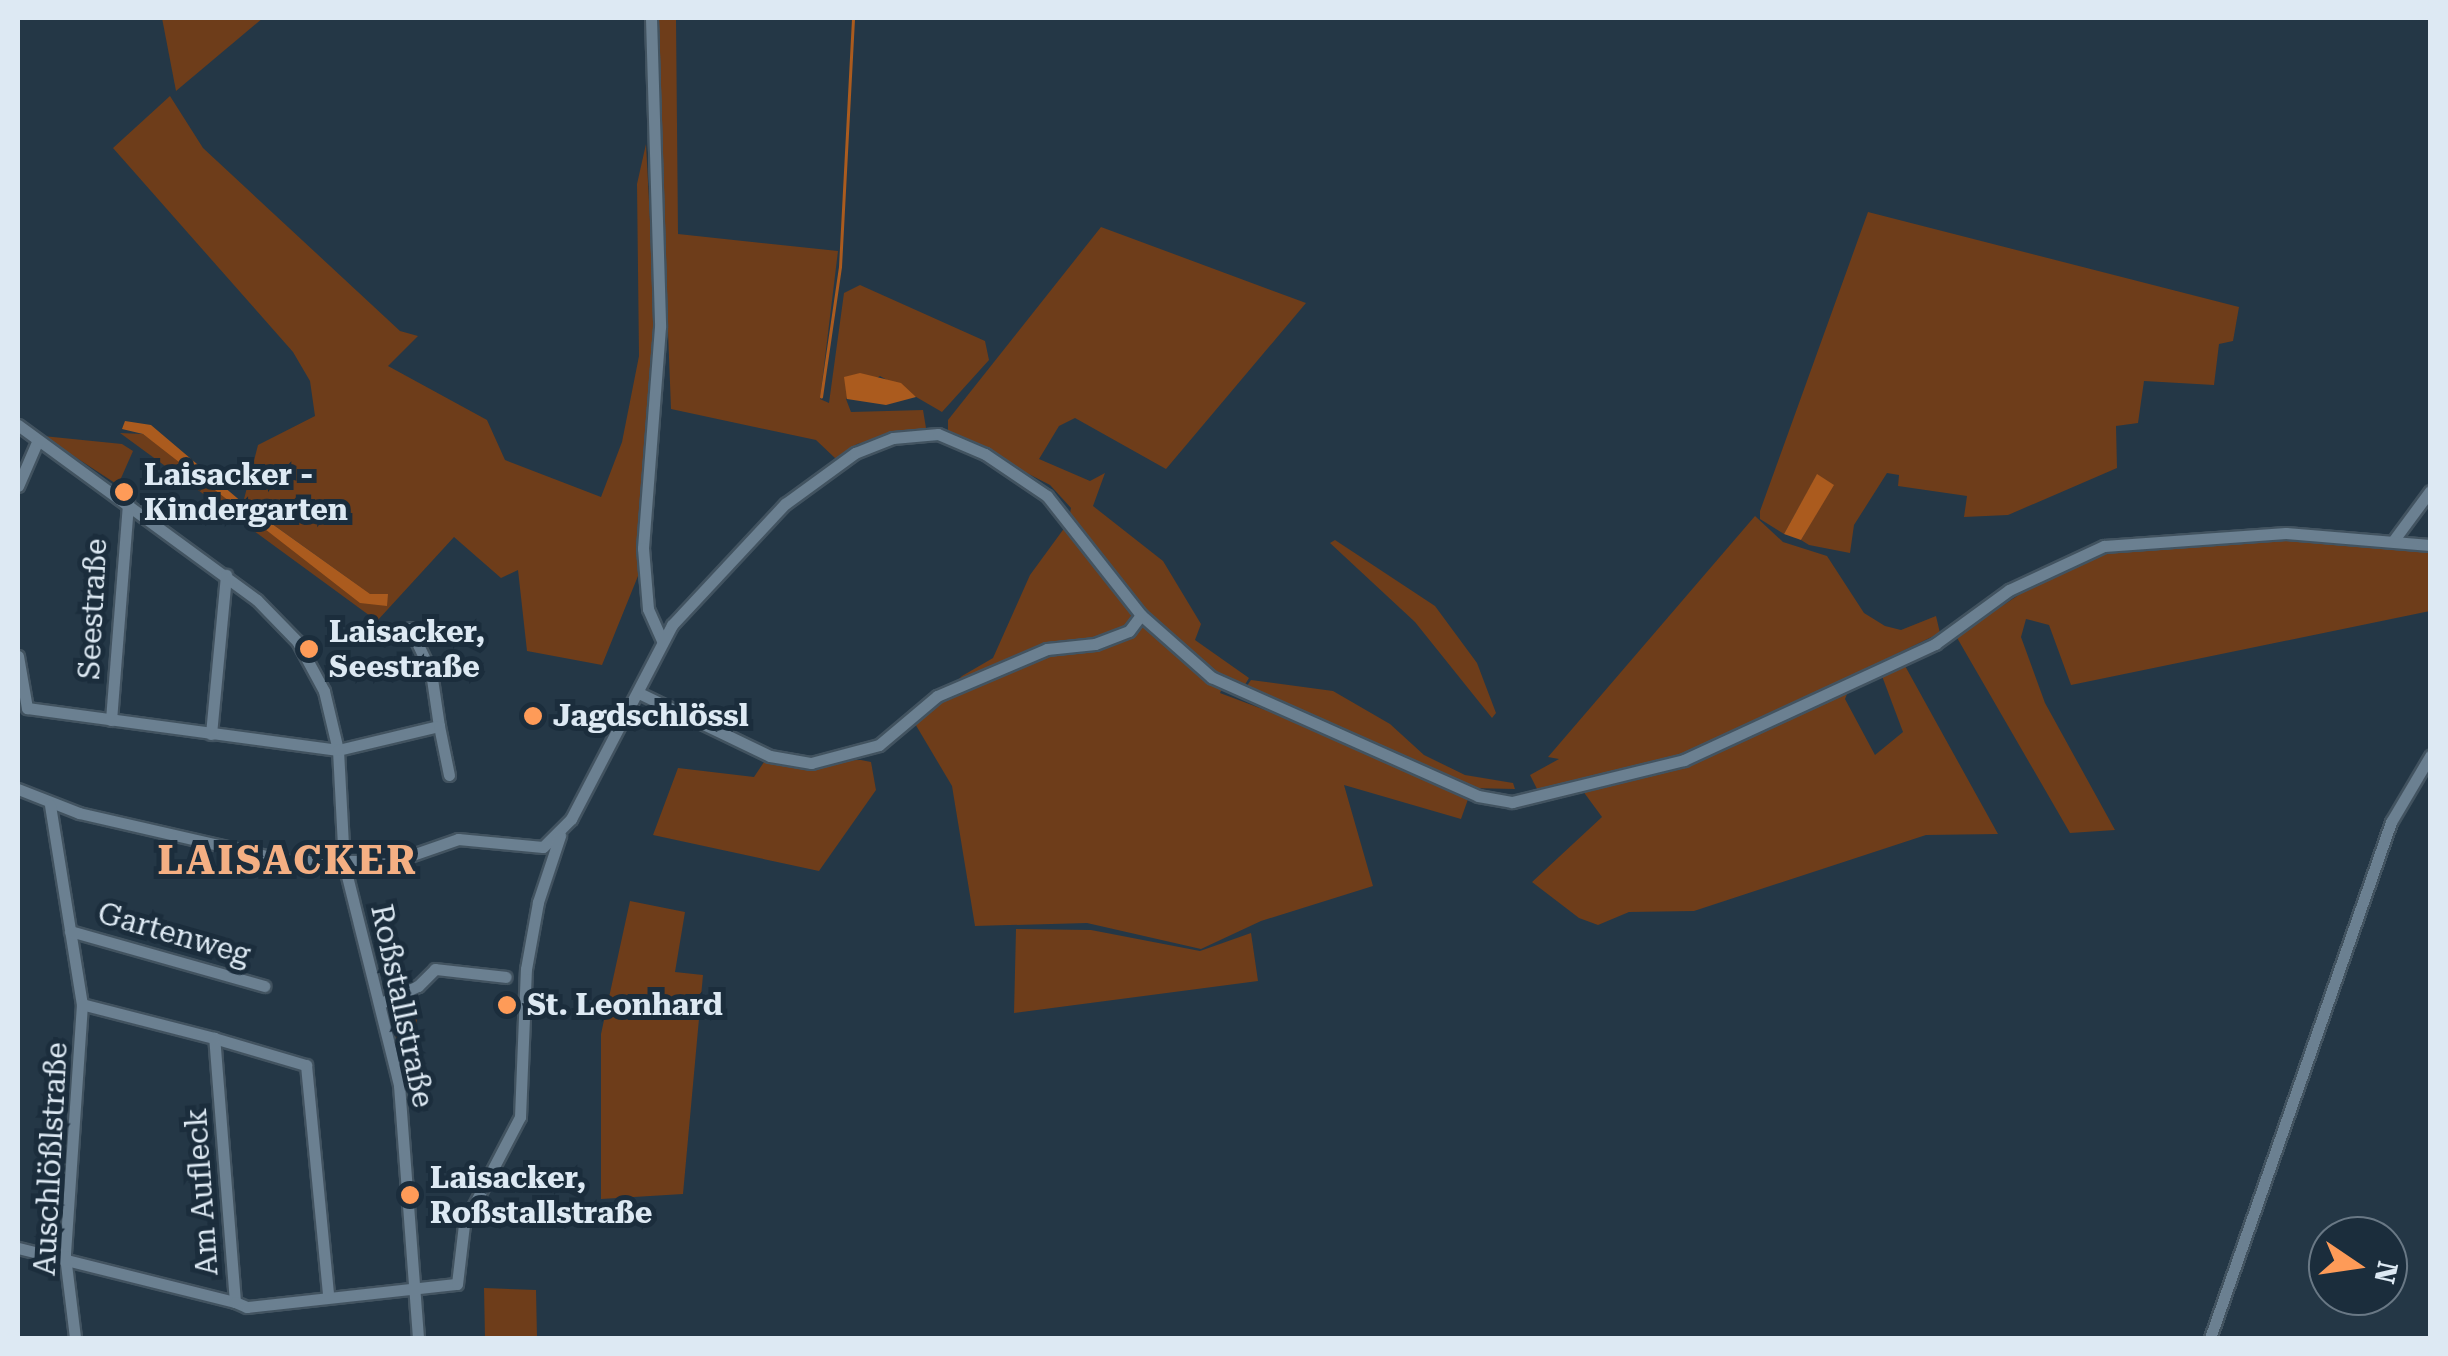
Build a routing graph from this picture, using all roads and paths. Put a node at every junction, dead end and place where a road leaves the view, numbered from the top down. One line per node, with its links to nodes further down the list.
1 (651, 18): 12 (street)
2 (18, 426): 3 (street, Seestraße)
3 (37, 442): 4 (street); 6 (street, Seestraße)
4 (18, 486)
5 (2430, 491): 7 (street)
6 (128, 503): 9 (street, Seestraße); 15 (street, Seestraße)
7 (2392, 542): 8 (street); 10 (street)
8 (2430, 545)
9 (226, 575): 17 (street); 18 (street, Seestraße)
10 (1141, 615): 12 (street); 14 (street)
11 (410, 628): 16 (street)
12 (662, 641): 14 (street)
13 (18, 656): 15 (street, Seestraße)
14 (641, 694): 23 (street)
15 (112, 720): 17 (street, Seestraße)
16 (440, 726): 18 (street); 20 (street)
17 (210, 734): 18 (street, Seestraße)
18 (338, 750): 24 (street, Seestraße)
19 (2430, 756): 38 (street)
20 (449, 775)
21 (18, 788): 22 (street)
22 (50, 805): 24 (street); 25 (street, Auschlößlstraße)
23 (561, 835): 24 (street); 33 (street)
24 (344, 864): 28 (street, Roßstallstraße)
25 (70, 931): 27 (street, Gartenweg); 29 (street, Auschlößlstraße)
26 (506, 977): 28 (street)
27 (264, 986)
28 (381, 1002): 33 (street, Roßstallstraße)
29 (82, 1004): 30 (street); 32 (street, Auschlößlstraße)
30 (214, 1038): 34 (street); 35 (street, Am Aufleck)
31 (18, 1248): 32 (street, Am Aufleck)
32 (65, 1256): 35 (street, Am Aufleck); 36 (street, Auschlößlstraße)
33 (414, 1290): 34 (street); 37 (street, Roßstallstraße)
34 (328, 1294): 35 (street)
35 (236, 1302)
36 (75, 1338)
37 (418, 1338)
38 (2210, 1338)

